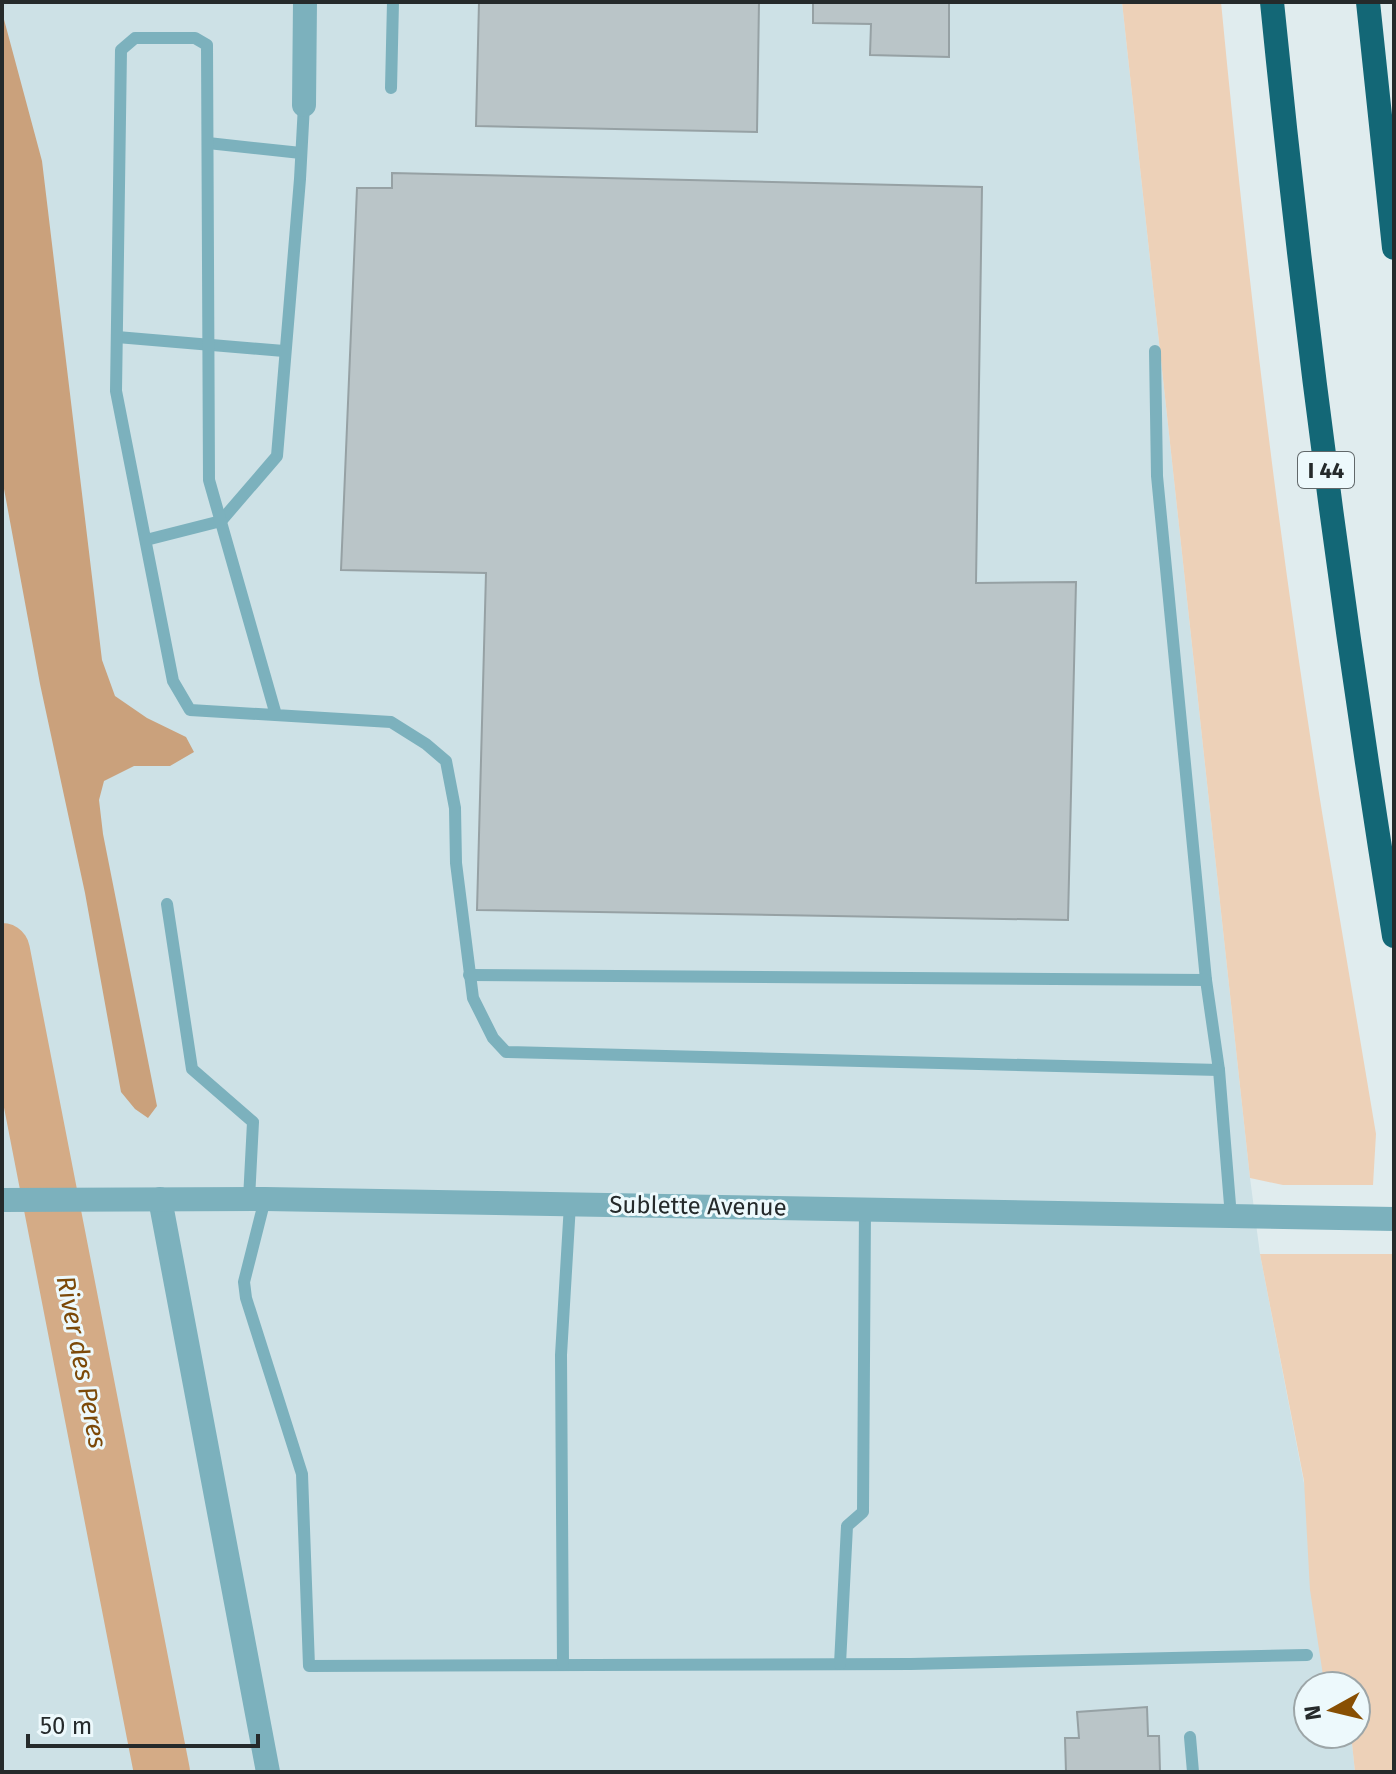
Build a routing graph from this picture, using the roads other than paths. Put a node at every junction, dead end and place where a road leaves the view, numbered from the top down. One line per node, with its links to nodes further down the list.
1 (305, 2): 6 (street)
2 (393, 2): 5 (lane)
3 (1272, 2): 18 (highway, I 44)
4 (1368, 2): 9 (highway)
5 (391, 88)
6 (304, 105): 8 (lane)
7 (208, 143): 8 (lane); 10 (lane); 11 (lane)
8 (301, 153): 12 (lane)
9 (1394, 248)
10 (117, 337): 11 (lane); 15 (lane)
11 (208, 346): 12 (lane); 14 (lane)
12 (284, 351): 14 (lane)
13 (1155, 351): 20 (lane)
14 (221, 521): 15 (lane); 16 (lane)
15 (146, 540): 16 (lane)
16 (276, 715): 19 (lane)
17 (167, 904): 23 (lane)
18 (1394, 936)
19 (469, 975): 20 (lane); 21 (lane)
20 (1206, 980): 21 (lane)
21 (1219, 1070): 27 (lane)
22 (160, 1199): 23 (street, Sublette Avenue); 24 (street, Sublette Avenue); 33 (street)
23 (257, 1199): 25 (street, Sublette Avenue); 31 (lane)
24 (2, 1200)
25 (570, 1204): 26 (street, Sublette Avenue); 31 (lane)
26 (865, 1209): 27 (street, Sublette Avenue); 30 (lane)
27 (1231, 1217): 28 (street, Sublette Avenue)
28 (1394, 1219)
29 (1307, 1655): 30 (lane)
30 (840, 1664): 31 (lane)
31 (563, 1665)
32 (1190, 1737): 34 (lane)
33 (268, 1772)
34 (1193, 1772)

